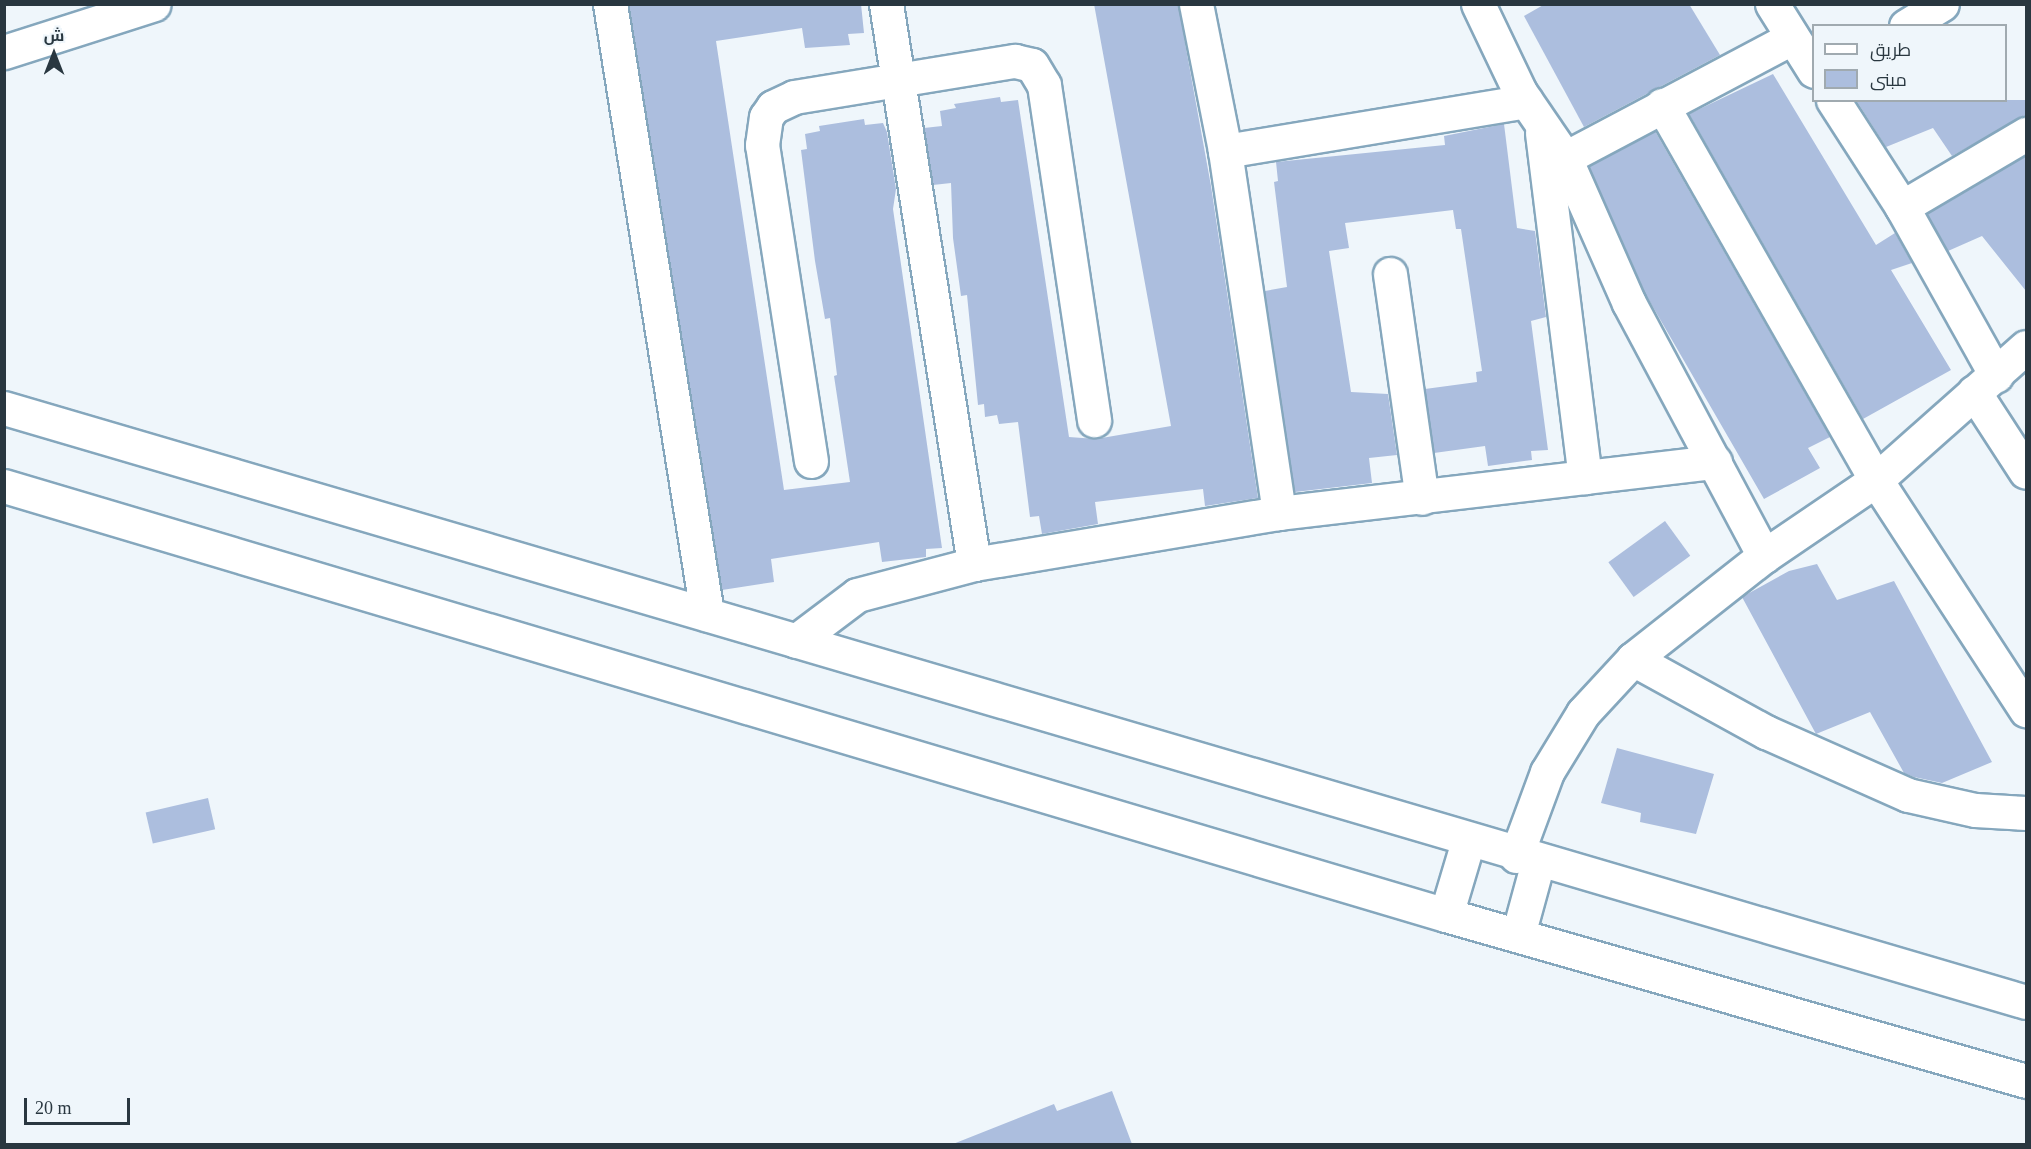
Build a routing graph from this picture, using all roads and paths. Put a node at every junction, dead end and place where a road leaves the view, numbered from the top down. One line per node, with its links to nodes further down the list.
1 (154, 4): 10 (street)
2 (610, 4): 35 (street)
3 (886, 4): 12 (street)
4 (1196, 4): 17 (street)
5 (1478, 4): 15 (street)
6 (1772, 4): 9 (street)
7 (1942, 4): 8 (street)
8 (1909, 24)
9 (1792, 38): 11 (street); 14 (street)
10 (4, 52)
11 (1812, 68)
12 (898, 80): 24 (street); 25 (street); 34 (street)
13 (1834, 102): 19 (street)
14 (1662, 105): 18 (street); 29 (street)
15 (1534, 112): 17 (street); 18 (street); 28 (street)
16 (2026, 134): 19 (street)
17 (1225, 151): 32 (street)
18 (1565, 158): 26 (street)
19 (1902, 207): 22 (street)
20 (1390, 274): 31 (street)
21 (2026, 347): 22 (street)
22 (1985, 383): 27 (street); 29 (street)
23 (4, 408): 35 (street)
24 (1094, 420)
25 (811, 461)
26 (1715, 462): 28 (street); 33 (street)
27 (2026, 472)
28 (1585, 477): 31 (street)
29 (1876, 480): 33 (street); 38 (street)
30 (4, 486): 42 (street)
31 (1422, 498): 32 (street)
32 (1279, 513): 34 (street)
33 (1764, 556): 37 (street)
34 (974, 564): 36 (street)
35 (707, 614): 36 (street)
36 (796, 641): 40 (street)
37 (1633, 659): 39 (street); 41 (street)
38 (2026, 710)
39 (2026, 813)
40 (1468, 842): 41 (street); 42 (street)
41 (1527, 859): 43 (street); 44 (street)
42 (1446, 915): 43 (street)
43 (1518, 935): 45 (street)
44 (2026, 1002)
45 (2026, 1081)

